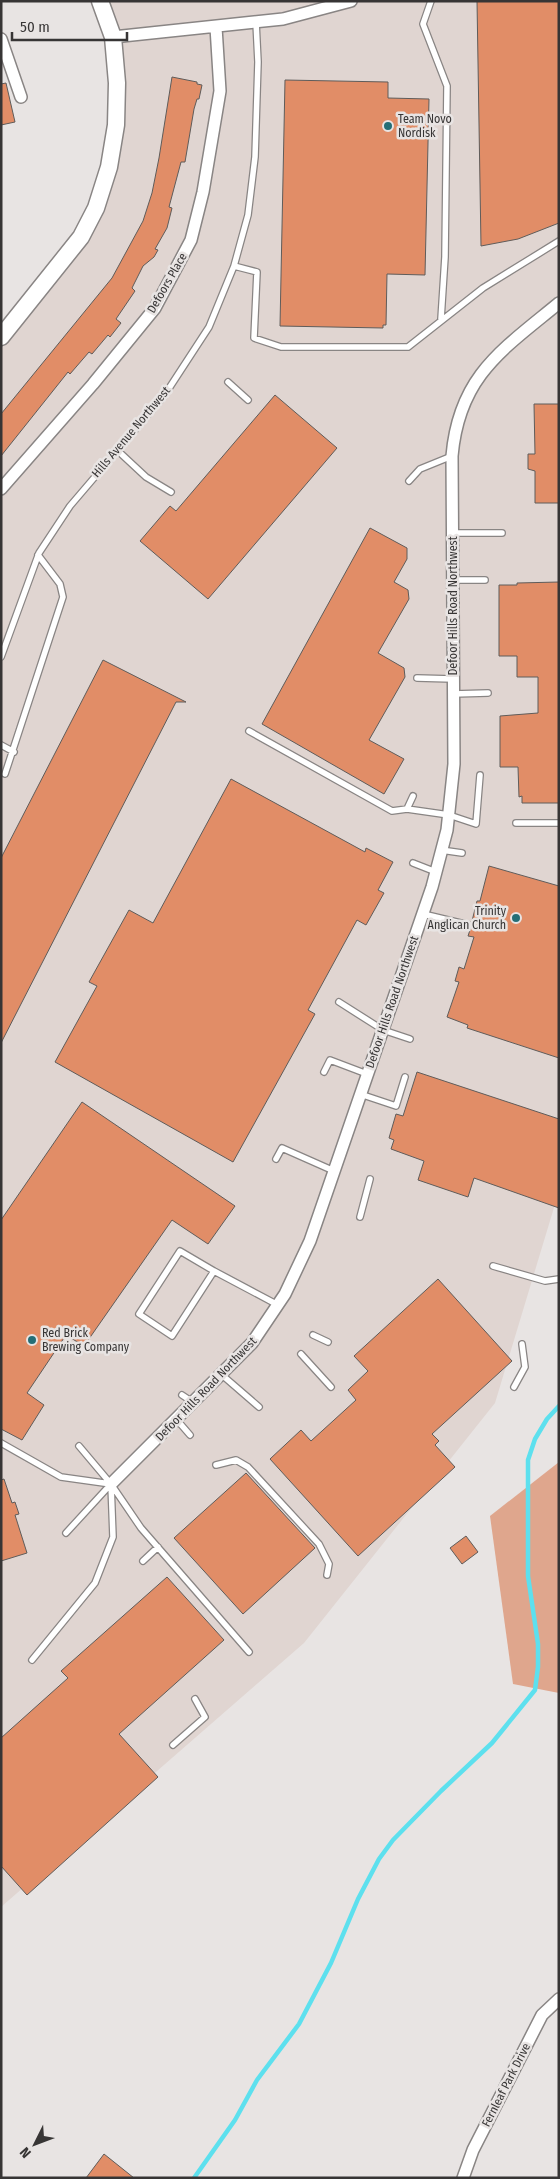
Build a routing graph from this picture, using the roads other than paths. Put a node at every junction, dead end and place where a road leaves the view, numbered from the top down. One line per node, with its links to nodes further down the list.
1 (100, 1): 6 (street)
2 (351, 1): 4 (street)
3 (431, 1): 12 (lane)
4 (256, 22): 5 (street); 10 (lane, Hills Avenue Northwest)
5 (216, 27): 6 (street); 19 (street, Defoors Place)
6 (113, 37): 13 (street)
7 (1, 39): 8 (street)
8 (21, 97)
9 (559, 241): 12 (lane)
10 (234, 266): 12 (lane); 16 (lane, Hills Avenue Northwest)
11 (559, 303): 17 (street, Defoor Hills Road Northwest)
12 (441, 319)
13 (1, 337)
14 (228, 382): 15 (lane)
15 (248, 400)
16 (117, 450): 20 (lane); 23 (lane, Hills Avenue Northwest)
17 (452, 456): 18 (lane); 21 (street, Defoor Hills Road Northwest)
18 (409, 481)
19 (1, 489)
20 (171, 492)
21 (453, 533): 22 (lane); 24 (street, Defoor Hills Road Northwest)
22 (502, 533)
23 (38, 555): 26 (lane, Hills Avenue Northwest); 33 (lane)
24 (453, 580): 25 (lane); 28 (street, Defoor Hills Road Northwest)
25 (485, 580)
26 (1, 657)
27 (417, 678): 28 (lane)
28 (453, 678): 29 (street, Defoor Hills Road Northwest)
29 (453, 694): 30 (lane); 38 (street, Defoor Hills Road Northwest)
30 (488, 694)
31 (249, 731): 37 (lane)
32 (1, 745): 33 (lane)
33 (14, 752): 34 (lane)
34 (5, 774)
35 (480, 776): 38 (lane)
36 (413, 796): 37 (lane)
37 (407, 809): 38 (lane)
38 (449, 814): 41 (street, Defoor Hills Road Northwest)
39 (516, 823): 40 (lane)
40 (559, 823)
41 (441, 850): 42 (lane); 44 (street, Defoor Hills Road Northwest)
42 (462, 853)
43 (413, 863): 44 (lane)
44 (436, 872): 45 (street, Defoor Hills Road Northwest)
45 (423, 914): 46 (lane); 48 (street, Defoor Hills Road Northwest)
46 (469, 925)
47 (339, 1002): 48 (lane)
48 (383, 1030): 49 (lane); 51 (street, Defoor Hills Road Northwest)
49 (410, 1040)
50 (324, 1072): 51 (lane)
51 (367, 1074): 53 (street, Defoor Hills Road Northwest)
52 (405, 1076): 53 (lane)
53 (360, 1094): 55 (street, Defoor Hills Road Northwest)
54 (276, 1159): 55 (lane)
55 (334, 1171): 61 (street, Defoor Hills Road Northwest)
56 (370, 1179): 57 (lane)
57 (360, 1217)
58 (493, 1266): 60 (lane)
59 (214, 1271): 59 (lane); 61 (lane)
60 (559, 1279)
61 (278, 1305): 66 (street, Defoor Hills Road Northwest)
62 (313, 1335): 63 (lane)
63 (328, 1342)
64 (522, 1344): 68 (lane)
65 (301, 1354): 67 (lane)
66 (222, 1375): 70 (street, Defoor Hills Road Northwest); 71 (lane)
67 (330, 1387)
68 (514, 1387)
69 (182, 1394): 70 (lane)
70 (194, 1403): 72 (street, Defoor Hills Road Northwest)
71 (259, 1407)
72 (176, 1420): 73 (lane); 77 (street, Defoor Hills Road Northwest)
73 (190, 1435)
74 (1, 1443): 77 (lane)
75 (79, 1446): 77 (lane)
76 (216, 1465): 81 (lane)
77 (111, 1484): 78 (lane); 79 (lane); 83 (lane)
78 (66, 1533)
79 (158, 1548): 80 (lane); 82 (lane)
80 (144, 1561)
81 (327, 1575)
82 (249, 1652)
83 (32, 1660)
84 (195, 1699): 85 (lane)
85 (173, 1745)
86 (559, 1999): 87 (street, Fernleaf Park Drive)
87 (463, 2178)

